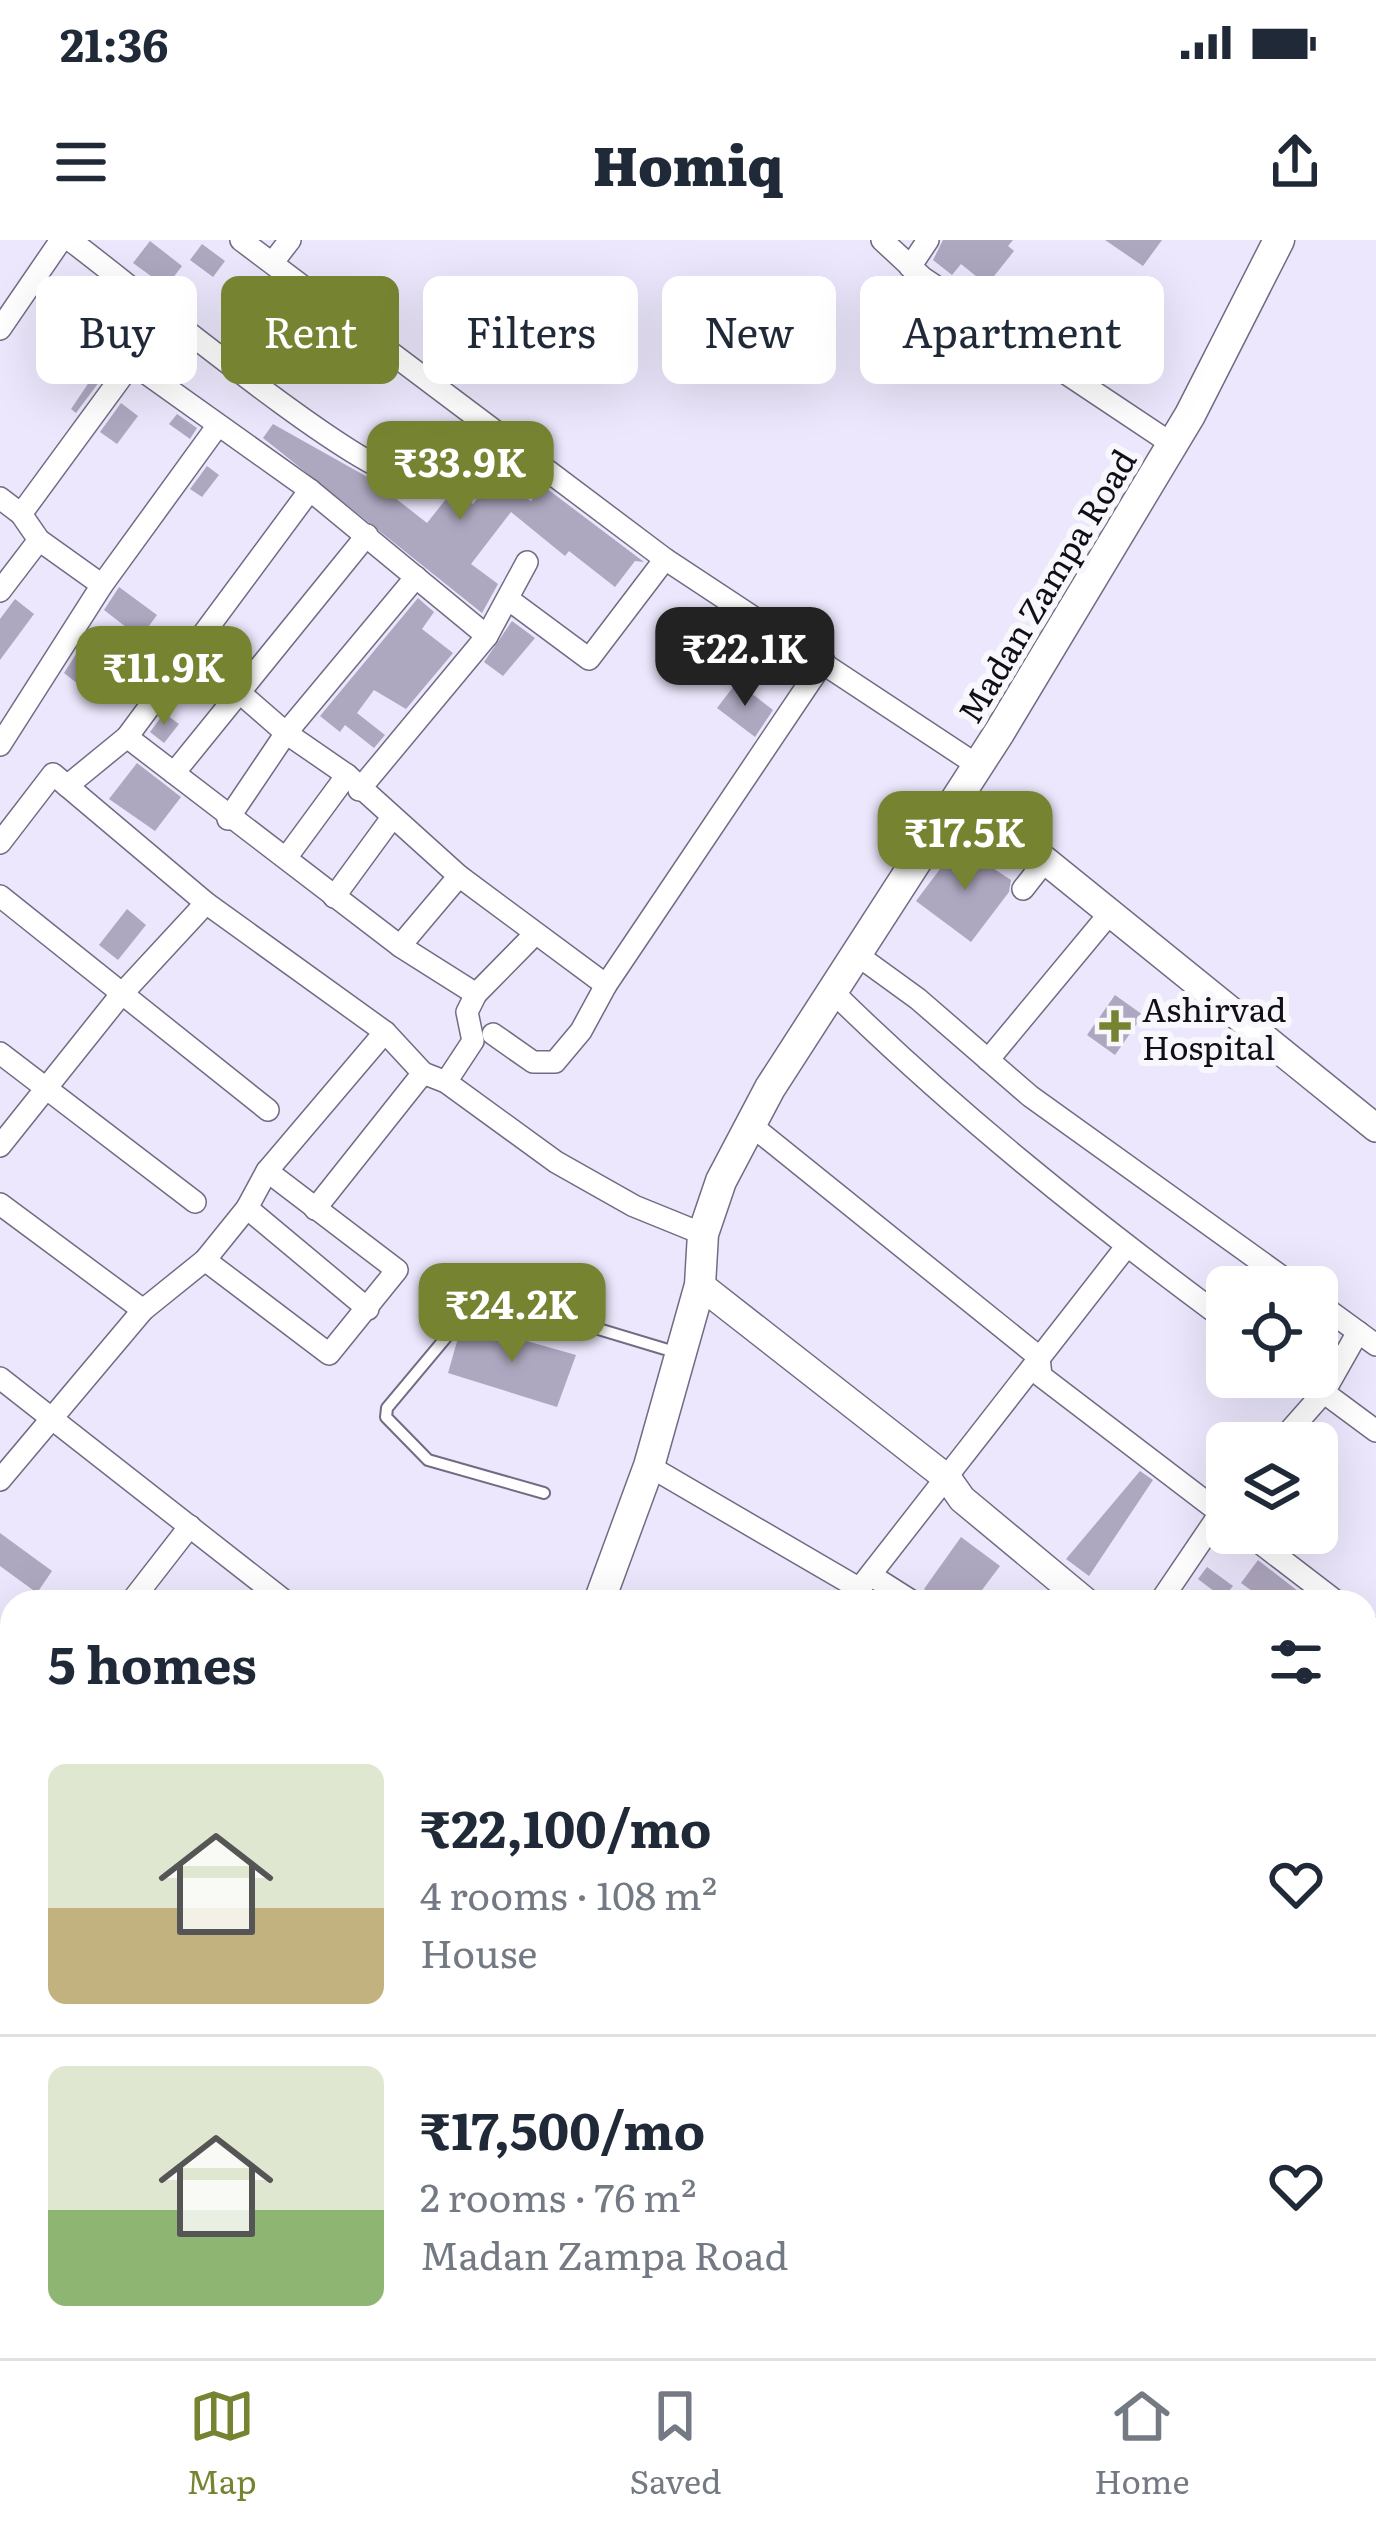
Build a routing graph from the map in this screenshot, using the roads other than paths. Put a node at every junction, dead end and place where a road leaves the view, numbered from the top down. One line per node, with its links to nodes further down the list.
1 (61, 240): 10 (street)
2 (70, 240): 11 (street)
3 (241, 240): 8 (street)
4 (290, 240): 8 (street)
5 (882, 240): 9 (street)
6 (928, 240): 9 (street)
7 (1274, 246): 13 (main road, Madan Zampa Road)
8 (273, 262): 11 (street)
9 (910, 267): 13 (street)
10 (0, 329)
11 (487, 427): 19 (street)
12 (216, 428): 14 (street); 16 (street); 22 (street)
13 (1172, 444): 32 (main road, Madan Zampa Road)
14 (310, 490): 17 (street); 26 (street)
15 (0, 498): 16 (street)
16 (21, 514): 18 (street)
17 (367, 535): 21 (street); 28 (street)
18 (39, 540): 22 (street); 23 (street)
19 (665, 559): 24 (street); 27 (street)
20 (527, 562): 24 (street)
21 (416, 578): 25 (street); 29 (street)
22 (102, 584): 31 (street)
23 (0, 592)
24 (508, 599): 25 (street)
25 (488, 635): 34 (street)
26 (193, 652): 28 (street); 30 (street)
27 (824, 661): 32 (street); 51 (street)
28 (239, 693): 29 (street); 33 (street)
29 (286, 733): 34 (street); 37 (street)
30 (127, 737): 33 (street); 35 (street)
31 (0, 745)
32 (977, 765): 36 (main road, Madan Zampa Road)
33 (174, 773): 37 (street)
34 (353, 783): 38 (street); 40 (street)
35 (67, 786): 39 (street); 46 (street)
36 (956, 799): 41 (street); 50 (main road, Madan Zampa Road)
37 (228, 819): 40 (street)
38 (391, 819): 42 (street); 45 (street)
39 (0, 843)
40 (286, 858): 45 (street)
41 (1045, 861): 43 (street); 47 (street)
42 (460, 876): 48 (street); 49 (street)
43 (1023, 890)
44 (0, 896): 54 (street)
45 (334, 897): 49 (street)
46 (206, 903): 54 (street); 55 (street)
47 (1111, 914): 58 (street); 64 (street)
48 (534, 935): 51 (street); 53 (street)
49 (400, 946): 53 (street)
50 (856, 954): 52 (main road, Madan Zampa Road); 58 (street)
51 (606, 985): 56 (street)
52 (832, 991): 63 (main road, Madan Zampa Road); 72 (street)
53 (476, 994): 60 (street)
54 (119, 997): 61 (street); 62 (street)
55 (386, 1032): 59 (street); 66 (street)
56 (493, 1034)
57 (0, 1053): 61 (street)
58 (988, 1060): 74 (street)
59 (423, 1072): 60 (street); 70 (street)
60 (446, 1082): 71 (street)
61 (44, 1090): 65 (street); 67 (street)
62 (268, 1110)
63 (751, 1125): 71 (main road, Madan Zampa Road); 82 (street)
64 (1376, 1128)
65 (0, 1145)
66 (267, 1171): 69 (street); 70 (street)
67 (195, 1202)
68 (0, 1204): 78 (street)
69 (248, 1208): 73 (street); 77 (street)
70 (315, 1209): 77 (street)
71 (703, 1234): 75 (main road, Madan Zampa Road)
72 (1126, 1246): 76 (street); 82 (street)
73 (205, 1260): 77 (street); 78 (street)
74 (1268, 1266)
75 (700, 1285): 81 (main road, Madan Zampa Road); 91 (street)
76 (1206, 1305)
77 (368, 1309)
78 (143, 1310): 87 (street)
79 (1338, 1317): 80 (street)
80 (1367, 1338): 83 (street)
81 (681, 1354): 90 (main road, Madan Zampa Road); 93 (lane)
82 (1039, 1357): 91 (street); 94 (street)
83 (1338, 1374)
84 (0, 1378): 87 (street)
85 (1319, 1398): 88 (street)
86 (1332, 1398): 89 (street)
87 (54, 1421): 92 (street); 95 (street)
88 (1298, 1422)
89 (1376, 1431)
90 (649, 1466): 98 (street); 101 (main road, Madan Zampa Road)
91 (948, 1479): 98 (street); 102 (street)
92 (0, 1480)
93 (544, 1493)
94 (1206, 1498)
95 (190, 1526): 99 (street); 100 (street)
96 (1206, 1537): 103 (street)
97 (1274, 1554): 104 (street)
98 (860, 1589)
99 (140, 1590)
100 (271, 1590)
101 (603, 1590)
102 (1072, 1590)
103 (1168, 1590)
104 (1321, 1590)

